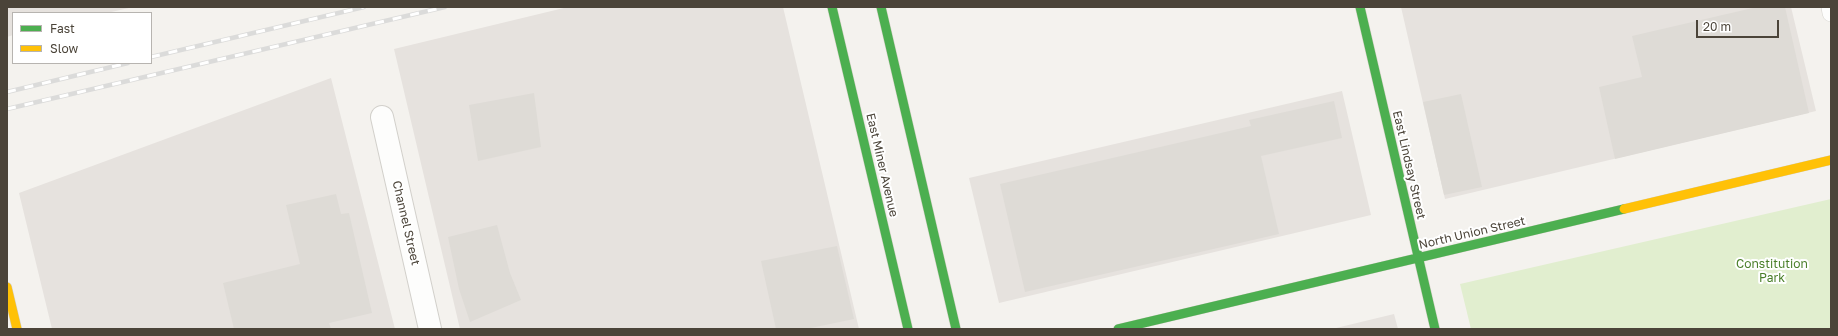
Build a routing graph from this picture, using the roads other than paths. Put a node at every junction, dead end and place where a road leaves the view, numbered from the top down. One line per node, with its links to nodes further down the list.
1 (832, 7): 12 (street, East Miner Avenue)
2 (881, 7): 13 (street)
3 (1360, 7): 8 (street, East Lindsay Street)
4 (1830, 7): 5 (lane)
5 (1831, 13)
6 (382, 117): 11 (street, Channel Street)
7 (1831, 160): 8 (street, North Union Street)
8 (1418, 258): 14 (street, North Union Street); 15 (street, East Lindsay Street)
9 (7, 287): 10 (street)
10 (17, 329)
11 (430, 329)
12 (908, 329)
13 (956, 329)
14 (1118, 329)
15 (1435, 329)

